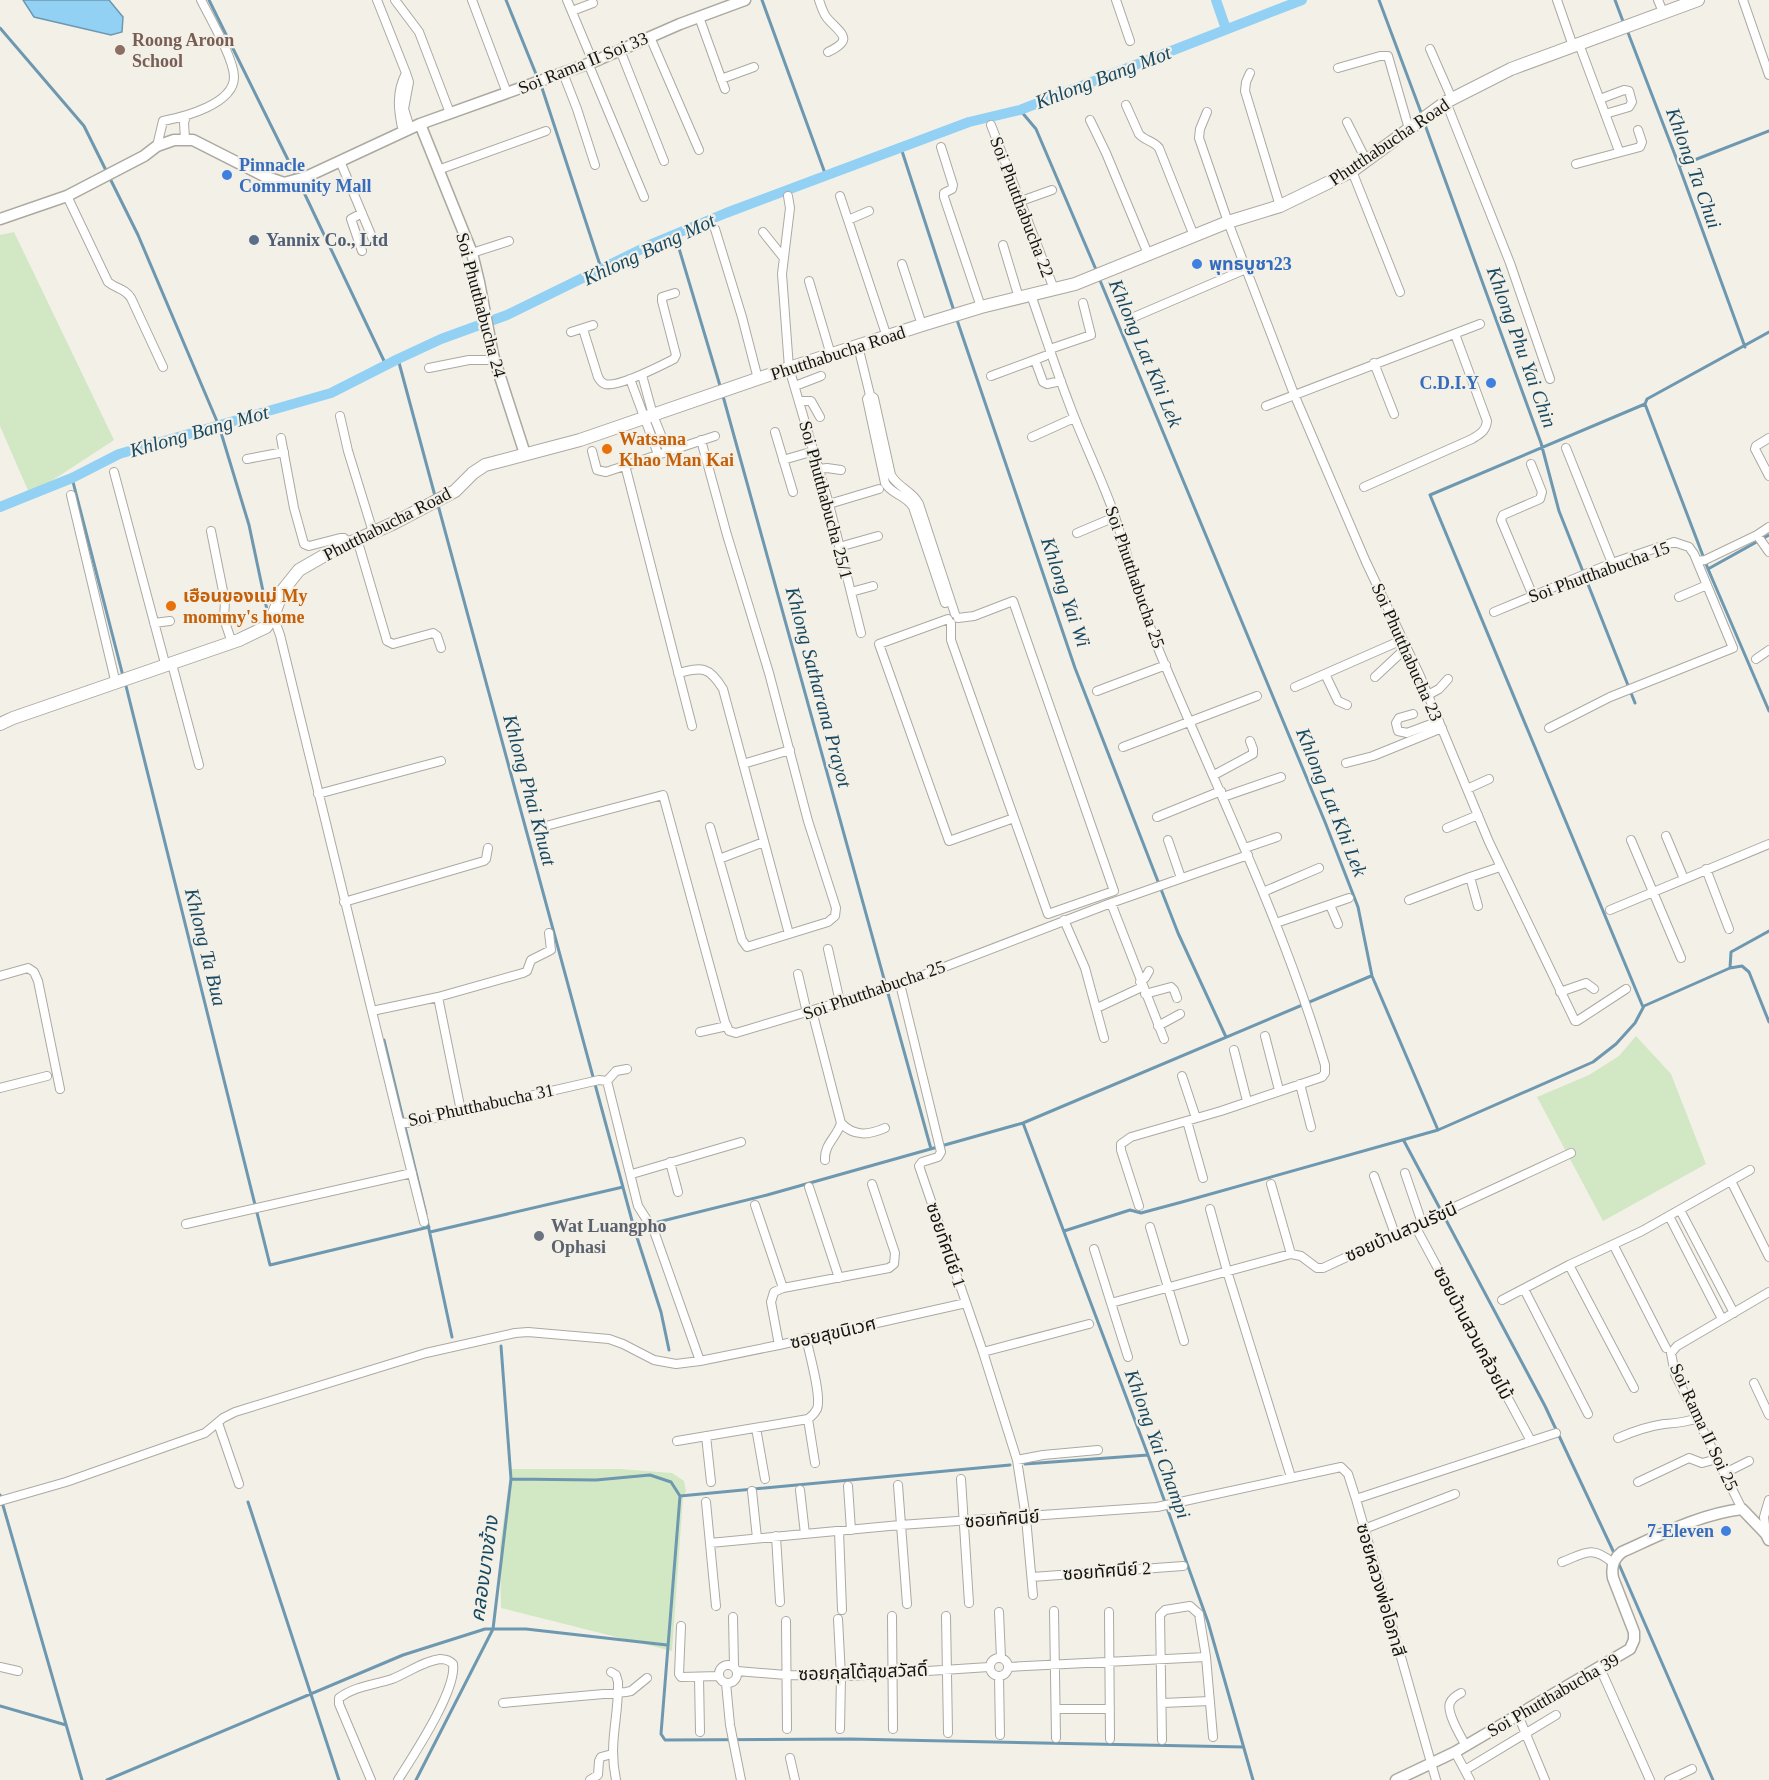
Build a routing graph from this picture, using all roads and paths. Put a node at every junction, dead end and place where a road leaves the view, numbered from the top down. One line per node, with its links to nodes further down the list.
1 (201, 0): 37 (street)
2 (377, 0): 42 (street)
3 (395, 0): 35 (street)
4 (472, 0): 30 (street)
5 (567, 0): 14 (street)
6 (745, 0): 15 (street, Soi Rama II Soi 33)
7 (819, 0): 21 (street)
8 (1116, 0): 17 (street)
9 (1557, 0): 18 (street)
10 (1696, 0): 13 (main road, Phutthabucha Road)
11 (1743, 0): 27 (street)
12 (593, 3): 14 (street)
13 (1660, 6): 18 (main road, Phutthabucha Road)
14 (572, 11): 22 (street)
15 (699, 17): 16 (street, Soi Rama II Soi 33); 28 (street)
16 (650, 37): 20 (street, Soi Rama II Soi 33); 48 (street)
17 (1130, 40)
18 (1576, 45): 31 (street); 32 (main road, Phutthabucha Road)
19 (1430, 49): 32 (street)
20 (620, 50): 22 (street, Soi Rama II Soi 33); 52 (street)
21 (828, 52)
22 (591, 62): 25 (street, Soi Rama II Soi 33); 61 (street)
23 (754, 66): 28 (street)
24 (1338, 68): 41 (street)
25 (563, 73): 30 (street, Soi Rama II Soi 33); 54 (street)
26 (1250, 73): 64 (street)
27 (1769, 75)
28 (721, 79): 29 (street)
29 (725, 89)
30 (507, 93): 35 (street, Soi Rama II Soi 33)
31 (1599, 99): 36 (street); 36 (street)
32 (1449, 100): 41 (main road, Phutthabucha Road); 112 (street)
33 (1126, 105): 63 (street)
34 (1207, 112): 70 (street, Soi Phutthabucha 23)
35 (450, 113): 42 (street, Soi Rama II Soi 33)
36 (1605, 114): 49 (street)
37 (186, 116): 45 (street); 46 (street)
38 (1090, 120): 79 (street)
39 (1347, 122): 50 (street)
40 (991, 125): 62 (street, Soi Phutthabucha 22)
41 (1412, 126): 50 (main road, Phutthabucha Road)
42 (411, 128): 51 (street, Soi Rama II Soi 33); 55 (street, Soi Phutthabucha 24)
43 (1638, 130): 49 (street)
44 (546, 131): 55 (street)
45 (185, 139): 46 (street); 51 (street, Soi Rama II Soi 33)
46 (157, 146): 58 (street)
47 (941, 147): 89 (street)
48 (699, 150)
49 (1619, 152): 53 (street)
50 (1366, 160): 56 (main road, Phutthabucha Road)
51 (340, 161): 67 (street)
52 (664, 161)
53 (1576, 164)
54 (595, 165)
55 (438, 170): 78 (street, Soi Phutthabucha 24)
56 (1352, 171): 64 (main road, Phutthabucha Road); 86 (street)
57 (1052, 190): 62 (street)
58 (67, 196): 68 (street); 104 (street)
59 (788, 196): 80 (street, Soi Phutthabucha 25/1)
60 (840, 196): 69 (street)
61 (644, 197)
62 (1021, 201): 84 (street, Soi Phutthabucha 22)
63 (1181, 205): 65 (street); 73 (street)
64 (1280, 206): 70 (main road, Phutthabucha Road)
65 (1170, 208)
66 (869, 211): 69 (street)
67 (362, 213): 75 (street); 77 (street)
68 (0, 219)
69 (848, 219): 97 (street)
70 (1228, 222): 73 (main road, Phutthabucha Road); 82 (street, Soi Phutthabucha 23)
71 (715, 229): 111 (street)
72 (763, 232): 80 (street)
73 (1194, 236): 79 (main road, Phutthabucha Road)
74 (509, 241): 78 (street)
75 (374, 242)
76 (1003, 245): 87 (street, Soi Phutthabucha 25)
77 (362, 251)
78 (472, 254): 101 (street, Soi Phutthabucha 24)
79 (1148, 254): 84 (main road, Phutthabucha Road)
80 (783, 256): 106 (street, Soi Phutthabucha 25/1)
81 (902, 264): 93 (street)
82 (1246, 268): 90 (street); 115 (street, Soi Phutthabucha 23)
83 (809, 281): 100 (street)
84 (1054, 289): 87 (main road, Phutthabucha Road)
85 (675, 292): 107 (street)
86 (1400, 292)
87 (1025, 296): 89 (main road, Phutthabucha Road); 99 (street, Soi Phutthabucha 25)
88 (1083, 303): 99 (street)
89 (981, 308): 93 (main road, Phutthabucha Road)
90 (1134, 317)
91 (1480, 324): 96 (street)
92 (593, 325): 94 (street)
93 (922, 325): 97 (main road, Phutthabucha Road)
94 (583, 329): 95 (street); 110 (street)
95 (571, 332)
96 (1455, 334): 103 (street); 144 (street)
97 (887, 337): 98 (main road, Phutthabucha Road)
98 (858, 346): 100 (main road, Phutthabucha Road); 168 (street)
99 (1048, 352): 102 (street); 113 (street, Soi Phutthabucha 25)
100 (831, 355): 106 (main road, Phutthabucha Road)
101 (494, 357): 105 (street); 134 (street, Soi Phutthabucha 24)
102 (1035, 360): 109 (street); 113 (street)
103 (1374, 363): 115 (street); 118 (street)
104 (163, 367)
105 (429, 368)
106 (789, 368): 111 (main road, Phutthabucha Road); 114 (street, Soi Phutthabucha 25/1)
107 (642, 375): 110 (street); 120 (street)
108 (820, 376): 114 (street)
109 (991, 376)
110 (630, 379): 120 (street)
111 (758, 379): 120 (main road, Phutthabucha Road)
112 (1550, 379)
113 (1061, 381): 122 (street, Soi Phutthabucha 25)
114 (795, 386): 116 (street, Soi Phutthabucha 25/1)
115 (1294, 394): 117 (street); 173 (street, Soi Phutthabucha 23)
116 (799, 401): 121 (street); 132 (street, Soi Phutthabucha 25/1)
117 (1266, 406)
118 (1394, 414)
119 (340, 416): 152 (street)
120 (649, 416): 130 (street); 134 (main road, Phutthabucha Road); 135 (street)
121 (820, 417)
122 (1074, 418): 125 (street); 149 (street, Soi Phutthabucha 25)
123 (775, 432): 137 (street)
124 (715, 436): 128 (street)
125 (1032, 437)
126 (281, 438): 133 (street)
127 (1769, 438): 143 (street)
128 (701, 440): 130 (street); 197 (street)
129 (1566, 448): 160 (street)
130 (667, 450): 135 (street)
131 (592, 451): 139 (street)
132 (814, 451): 137 (street); 140 (street, Soi Phutthabucha 25/1)
133 (284, 452): 136 (street); 156 (street)
134 (525, 454): 152 (main road, Phutthabucha Road)
135 (657, 454): 139 (street)
136 (247, 459)
137 (783, 460): 146 (street)
138 (1531, 464): 164 (street)
139 (625, 465): 179 (street)
140 (819, 469): 141 (street); 148 (street, Soi Phutthabucha 25/1)
141 (841, 470)
142 (114, 472): 170 (street)
143 (1769, 476)
144 (1364, 487)
145 (879, 489): 148 (street)
146 (793, 492)
147 (71, 495): 183 (street)
148 (829, 504): 157 (street, Soi Phutthabucha 25/1)
149 (1115, 517): 153 (street); 178 (street, Soi Phutthabucha 25)
150 (1769, 527): 154 (street, Soi Phutthabucha 15)
151 (212, 531): 172 (street)
152 (373, 532): 156 (main road, Phutthabucha Road)
153 (1077, 533)
154 (1757, 535): 158 (street); 159 (street, Soi Phutthabucha 15)
155 (878, 536): 157 (street)
156 (353, 541): 167 (main road, Phutthabucha Road); 174 (street)
157 (839, 547): 163 (street, Soi Phutthabucha 25/1)
158 (1769, 552)
159 (1697, 561): 160 (street, Soi Phutthabucha 15); 161 (street, Soi Phutthabucha 15)
160 (1612, 563): 164 (street, Soi Phutthabucha 15)
161 (1707, 585): 165 (street); 194 (street, Soi Phutthabucha 15)
162 (873, 586): 163 (street)
163 (851, 592): 171 (street, Soi Phutthabucha 25/1)
164 (1533, 596): 166 (street, Soi Phutthabucha 15)
165 (1679, 597)
166 (1494, 612)
167 (273, 616): 172 (main road, Phutthabucha Road); 206 (street, Soi Phutthabucha 31)
168 (952, 618): 210 (street); 210 (street); 210 (street)
169 (170, 621): 170 (street)
170 (154, 623): 177 (street)
171 (861, 633)
172 (232, 643): 177 (main road, Phutthabucha Road)
173 (1404, 644): 180 (street); 181 (street); 186 (street, Soi Phutthabucha 23)
174 (441, 648)
175 (1769, 650): 176 (street)
176 (1756, 659)
177 (169, 665): 183 (main road, Phutthabucha Road); 201 (street)
178 (1166, 665): 185 (street); 190 (street, Soi Phutthabucha 25)
179 (678, 673): 193 (street); 200 (street)
180 (1325, 674): 184 (street); 188 (street)
181 (1375, 677)
182 (1448, 679): 186 (street)
183 (122, 681): 191 (main road, Phutthabucha Road)
184 (1295, 687)
185 (1097, 691)
186 (1428, 695): 192 (street, Soi Phutthabucha 23)
187 (1257, 696): 190 (street)
188 (1347, 705)
189 (1413, 714): 192 (street)
190 (1191, 721): 196 (street); 202 (street, Soi Phutthabucha 25)
191 (0, 724)
192 (1440, 724): 199 (street); 205 (street, Soi Phutthabucha 23)
193 (692, 726)
194 (1549, 728)
195 (1251, 741): 202 (street)
196 (1123, 747)
197 (790, 750): 200 (street); 243 (street)
198 (441, 761): 206 (street)
199 (1346, 763)
200 (743, 764): 218 (street)
201 (199, 765)
202 (1214, 775): 207 (street, Soi Phutthabucha 25)
203 (1281, 777): 207 (street)
204 (1489, 779): 205 (street)
205 (1467, 789): 208 (street, Soi Phutthabucha 23)
206 (318, 794): 233 (street, Soi Phutthabucha 31)
207 (1222, 794): 209 (street); 221 (street, Soi Phutthabucha 25)
208 (1478, 815): 213 (street); 223 (street, Soi Phutthabucha 23)
209 (1157, 817)
210 (1014, 818)
211 (542, 827): 261 (street)
212 (710, 827): 222 (street)
213 (1447, 828)
214 (1666, 836): 228 (street)
215 (1277, 837): 221 (street)
216 (1168, 840): 227 (street)
217 (1631, 840): 230 (street)
218 (764, 842): 222 (street); 243 (street)
219 (1769, 844): 225 (street)
220 (488, 848): 233 (street)
221 (1247, 851): 227 (street, Soi Phutthabucha 25); 229 (street, Soi Phutthabucha 25)
222 (719, 859): 243 (street)
223 (1500, 867): 226 (street); 253 (street, Soi Phutthabucha 23)
224 (1319, 868): 229 (street)
225 (1706, 869): 228 (street); 241 (street)
226 (1470, 877): 232 (street); 236 (street)
227 (1181, 878): 234 (street, Soi Phutthabucha 25)
228 (1684, 879): 230 (street)
229 (1263, 892): 239 (street, Soi Phutthabucha 25)
230 (1652, 892): 237 (street); 245 (street)
231 (1349, 898): 235 (street)
232 (1409, 900)
233 (344, 902): 258 (street, Soi Phutthabucha 31)
234 (1111, 903): 238 (street, Soi Phutthabucha 25); 250 (street)
235 (1330, 905): 239 (street); 240 (street)
236 (1478, 906)
237 (1610, 910)
238 (1064, 920): 249 (street, Soi Phutthabucha 25); 257 (street)
239 (1276, 923): 272 (street, Soi Phutthabucha 25)
240 (1338, 924)
241 (1729, 929)
242 (549, 933): 254 (street)
243 (789, 934)
244 (828, 950): 256 (street)
245 (1681, 958)
246 (1149, 971): 250 (street)
247 (798, 974): 259 (street)
248 (0, 976): 274 (street)
249 (900, 984): 256 (street, Soi Phutthabucha 25); 324 (street, ซอยทัศนีย์ 1)
250 (1142, 988): 255 (street); 257 (street); 262 (street)
251 (1594, 989): 253 (street)
252 (1626, 989): 253 (street, Soi Phutthabucha 23)
253 (1560, 992)
254 (438, 997): 258 (street); 277 (street)
255 (1177, 998)
256 (840, 1002): 259 (street, Soi Phutthabucha 25)
257 (1097, 1008): 265 (street)
258 (372, 1011): 280 (street, Soi Phutthabucha 31)
259 (810, 1012): 261 (street, Soi Phutthabucha 25); 281 (street)
260 (1180, 1014): 262 (street)
261 (727, 1026): 263 (street, Soi Phutthabucha 25)
262 (1158, 1026): 266 (street)
263 (700, 1032)
264 (1265, 1036): 275 (street)
265 (1104, 1038)
266 (1164, 1039)
267 (1234, 1050): 276 (street)
268 (627, 1069): 271 (street, Soi Phutthabucha 31)
269 (47, 1076): 273 (street)
270 (1182, 1076): 278 (street)
271 (599, 1081): 277 (street, Soi Phutthabucha 31); 291 (street)
272 (1300, 1084): 275 (street, Soi Phutthabucha 25); 282 (street)
273 (0, 1088)
274 (60, 1089)
275 (1279, 1090): 276 (street, Soi Phutthabucha 25)
276 (1247, 1101): 278 (street, Soi Phutthabucha 25)
277 (461, 1111): 280 (street, Soi Phutthabucha 31)
278 (1196, 1118): 279 (street, Soi Phutthabucha 25)
279 (1186, 1121): 293 (street); 300 (street, Soi Phutthabucha 25)
280 (402, 1123): 289 (street)
281 (841, 1123): 283 (street); 286 (street)
282 (1311, 1127)
283 (885, 1128)
284 (741, 1142): 287 (street)
285 (1571, 1153): 306 (street, ซอยบ้านสวนรัชนี)
286 (825, 1160)
287 (670, 1162): 291 (street); 298 (street)
288 (1750, 1170): 294 (street)
289 (412, 1173): 304 (street); 305 (street)
290 (1405, 1173): 306 (street, ซอยบ้านสวนกล้วยไม้)
291 (632, 1174): 334 (street)
292 (1374, 1176): 308 (street)
293 (1203, 1178)
294 (1731, 1181): 302 (street); 312 (street)
295 (872, 1184): 317 (street)
296 (1271, 1184): 311 (street)
297 (809, 1187): 317 (street)
298 (678, 1192)
299 (755, 1205): 319 (street)
300 (1139, 1206)
301 (1210, 1209): 315 (street)
302 (1680, 1210): 303 (street); 313 (street)
303 (1668, 1216): 309 (street); 316 (street)
304 (424, 1222)
305 (186, 1224)
306 (1419, 1224): 308 (street, ซอยบ้านสวนรัชนี); 347 (street, ซอยบ้านสวนกล้วยไม้)
307 (1150, 1227): 318 (street)
308 (1395, 1234): 311 (street, ซอยบ้านสวนรัชนี)
309 (1614, 1246): 314 (street); 331 (street)
310 (1094, 1249): 323 (street)
311 (1291, 1254): 315 (street)
312 (1769, 1257)
313 (1708, 1264): 316 (street); 325 (street)
314 (1569, 1265): 320 (street); 336 (street)
315 (1227, 1271): 318 (street); 354 (street)
316 (1697, 1271): 326 (street)
317 (839, 1278): 319 (street)
318 (1168, 1286): 323 (street); 329 (street)
319 (783, 1288): 330 (street)
320 (1524, 1289): 322 (street); 337 (street)
321 (1769, 1292): 325 (street, Soi Rama II Soi 25)
322 (1502, 1300)
323 (1111, 1303): 333 (street)
324 (962, 1304): 328 (street, ซอยสุขนิเวศ); 332 (street, ซอยทัศนีย์ 1)
325 (1734, 1313): 326 (street, Soi Rama II Soi 25)
326 (1722, 1319): 339 (street, Soi Rama II Soi 25)
327 (1089, 1324): 332 (street)
328 (806, 1338): 330 (street, ซอยสุขนิเวศ); 340 (street)
329 (1184, 1341)
330 (779, 1345): 334 (street, ซอยสุขนิเวศ)
331 (1666, 1348)
332 (983, 1352): 350 (street, ซอยทัศนีย์ 1)
333 (1128, 1357)
334 (700, 1361): 341 (street, ซอยสุขนิเวศ)
335 (1754, 1383): 338 (street)
336 (1634, 1388)
337 (1588, 1414)
338 (1769, 1415)
339 (1697, 1418): 345 (street); 349 (street, Soi Rama II Soi 25)
340 (808, 1419): 342 (street); 352 (street)
341 (218, 1423): 359 (street); 366 (street, ซอยสุขนิเวศ)
342 (756, 1428): 344 (street); 355 (street)
343 (1556, 1433): 347 (street)
344 (706, 1436): 346 (street); 357 (street)
345 (1618, 1438)
346 (677, 1441)
347 (1531, 1441): 365 (street)
348 (1098, 1450): 350 (street)
349 (1717, 1458): 353 (street, Soi Rama II Soi 25); 358 (street)
350 (1017, 1460): 370 (street, ซอยทัศนีย์ 1)
351 (1749, 1461): 353 (street)
352 (815, 1463)
353 (1725, 1473): 369 (street, Soi Rama II Soi 25)
354 (1291, 1477): 365 (street, ซอยหลวงพ่อโอภาสี); 370 (street, ซอยทัศนีย์)
355 (765, 1479)
356 (961, 1479): 371 (street)
357 (711, 1482)
358 (1638, 1482)
359 (239, 1484)
360 (898, 1485): 372 (street)
361 (848, 1486): 374 (street)
362 (800, 1490): 376 (street)
363 (752, 1491): 379 (street)
364 (1455, 1494): 373 (street)
365 (1356, 1499): 373 (street, ซอยหลวงพ่อโอภาสี)
366 (2, 1500)
367 (1769, 1500): 378 (street)
368 (706, 1502): 380 (street)
369 (1742, 1509): 378 (street); 382 (street)
370 (1026, 1518): 371 (street, ซอยทัศนีย์); 384 (street)
371 (964, 1521): 372 (street, ซอยทัศนีย์); 387 (street)
372 (900, 1525): 374 (street, ซอยทัศนีย์); 388 (street)
373 (1364, 1529): 445 (street, ซอยหลวงพ่อโอภาสี)
374 (851, 1530): 375 (street, ซอยทัศนีย์)
375 (839, 1531): 376 (street, ซอยทัศนีย์); 390 (street)
376 (805, 1534): 377 (street, ซอยทัศนีย์)
377 (776, 1536): 379 (street, ซอยทัศนีย์); 386 (street)
378 (1767, 1537)
379 (757, 1538): 380 (street, ซอยทัศนีย์)
380 (710, 1543): 389 (street)
381 (1562, 1562): 382 (street)
382 (1613, 1563): 409 (street, Soi Phutthabucha 39)
383 (1183, 1566): 384 (street, ซอยทัศนีย์ 2)
384 (1032, 1577): 385 (street)
385 (1033, 1594)
386 (780, 1602)
387 (969, 1603)
388 (907, 1604)
389 (716, 1606)
390 (842, 1610)
391 (1054, 1611): 404 (street)
392 (999, 1612): 401 (street)
393 (1109, 1612): 403 (street)
394 (892, 1616): 413 (street)
395 (946, 1616): 410 (street)
396 (733, 1617): 408 (street)
397 (837, 1619): 416 (street)
398 (786, 1621): 414 (street)
399 (681, 1626): 418 (street)
400 (1206, 1657): 402 (street); 402 (street); 423 (street)
401 (1001, 1658): 406 (street); 407 (street)
402 (1160, 1660): 403 (street); 425 (street)
403 (1110, 1662): 404 (street); 427 (street)
404 (1055, 1664): 407 (street); 426 (street)
405 (0, 1667): 411 (street)
406 (989, 1667): 410 (street, ซอยกุสโต้สุขสวัสดิ์); 417 (street)
407 (1008, 1667): 417 (street)
408 (735, 1668): 414 (street, ซอยกุสโต้สุขสวัสดิ์); 415 (street); 420 (street)
409 (1600, 1668): 428 (street, Soi Phutthabucha 39); 458 (street)
410 (946, 1670): 413 (street, ซอยกุสโต้สุขสวัสดิ์); 434 (street)
411 (18, 1671)
412 (611, 1672): 421 (street)
413 (893, 1673): 416 (street, ซอยกุสโต้สุขสวัสดิ์); 432 (street)
414 (786, 1675): 416 (street, ซอยกุสโต้สุขสวัสดิ์); 430 (street)
415 (719, 1676): 418 (street); 420 (street)
416 (840, 1676): 431 (street)
417 (999, 1676): 436 (street)
418 (699, 1677): 433 (street)
419 (647, 1678): 421 (street)
420 (726, 1683): 452 (street)
421 (618, 1693): 424 (street); 443 (street)
422 (1461, 1693): 441 (street)
423 (1210, 1701): 425 (street); 437 (street)
424 (503, 1703)
425 (1162, 1703): 440 (street)
426 (1056, 1709): 427 (street); 438 (street)
427 (1110, 1709): 439 (street)
428 (1518, 1714): 435 (street); 441 (street, Soi Phutthabucha 39)
429 (1556, 1716): 435 (street)
430 (787, 1729)
431 (840, 1729)
432 (893, 1729)
433 (700, 1732)
434 (948, 1733)
435 (1526, 1734): 447 (street); 457 (street)
436 (1000, 1735)
437 (1213, 1737)
438 (1056, 1738)
439 (1110, 1739)
440 (1162, 1740)
441 (1466, 1746): 442 (street, Soi Phutthabucha 39)
442 (1455, 1752): 445 (street, Soi Phutthabucha 39); 447 (street)
443 (612, 1754): 450 (street); 451 (street)
444 (790, 1758): 453 (street)
445 (1431, 1764): 454 (street, Soi Phutthabucha 39); 455 (street, ซอยหลวงพ่อโอภาสี)
446 (1692, 1769): 459 (street)
447 (1465, 1770): 456 (street)
448 (371, 1780): 449 (street)
449 (398, 1780)
450 (590, 1780)
451 (616, 1780)
452 (741, 1780)
453 (795, 1780)
454 (1396, 1780)
455 (1436, 1780)
456 (1470, 1780)
457 (1545, 1780)
458 (1650, 1780)
459 (1669, 1780)

